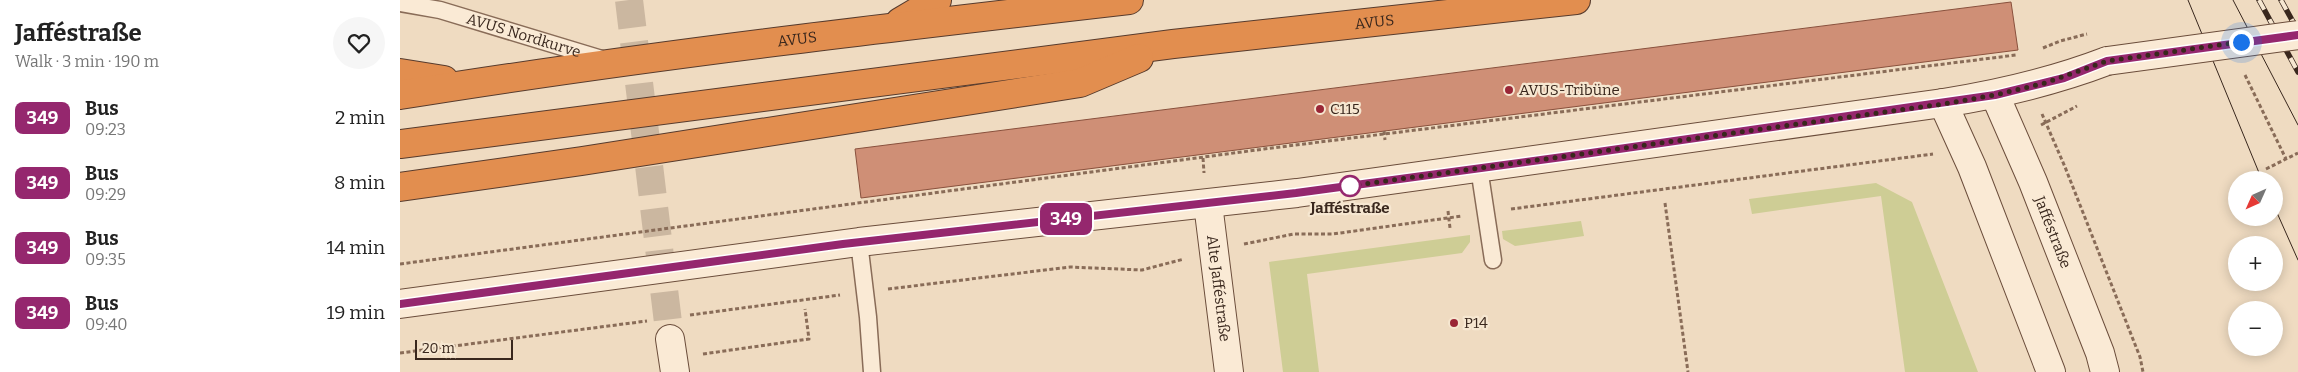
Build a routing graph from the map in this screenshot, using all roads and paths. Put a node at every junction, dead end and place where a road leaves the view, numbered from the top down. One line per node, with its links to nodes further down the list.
1 (937, 0): 5 (highway)
2 (1128, 0): 5 (highway, AVUS)
3 (1576, 0): 8 (highway, AVUS)
4 (400, 3): 11 (lane, AVUS Nordkurve)
5 (892, 27): 11 (highway, AVUS)
6 (2094, 34): 9 (path)
7 (2298, 34): 16 (main road, bridge)
8 (1173, 44): 20 (highway); 27 (highway)
9 (2037, 50)
10 (2022, 54): 18 (path)
11 (616, 63): 14 (highway, AVUS)
12 (400, 72): 14 (highway)
13 (2245, 75): 23 (path)
14 (468, 84): 15 (highway, AVUS)
15 (400, 95)
16 (1995, 95): 17 (main road); 51 (main road, Jafféstraße)
17 (1943, 104): 25 (main road); 50 (main road)
18 (1385, 132): 19 (path); 38 (path)
19 (1386, 140)
20 (400, 144)
21 (2298, 153): 23 (path)
22 (1892, 159): 31 (path)
23 (2286, 159): 26 (path)
24 (2065, 167): 52 (path)
25 (1479, 168): 29 (main road); 31 (lane)
26 (2266, 169)
27 (400, 187)
28 (1665, 203): 49 (path)
29 (1208, 204): 35 (main road); 48 (main road, Alte Jafféstraße)
30 (1448, 211): 32 (path)
31 (1485, 212): 32 (path); 36 (lane)
32 (1449, 219): 33 (path); 34 (path)
33 (1450, 228)
34 (1294, 234)
35 (859, 242): 39 (lane); 40 (main road)
36 (1492, 260)
37 (1169, 263): 39 (path)
38 (400, 264)
39 (865, 292): 42 (path); 47 (lane)
40 (400, 304)
41 (805, 309): 45 (path)
42 (687, 316)
43 (664, 329): 44 (path); 46 (main road)
44 (400, 353)
45 (709, 353)
46 (675, 372)
47 (872, 372)
48 (1229, 372)
49 (1688, 372)
50 (2051, 372)
51 (2105, 372)
52 (2144, 372)

